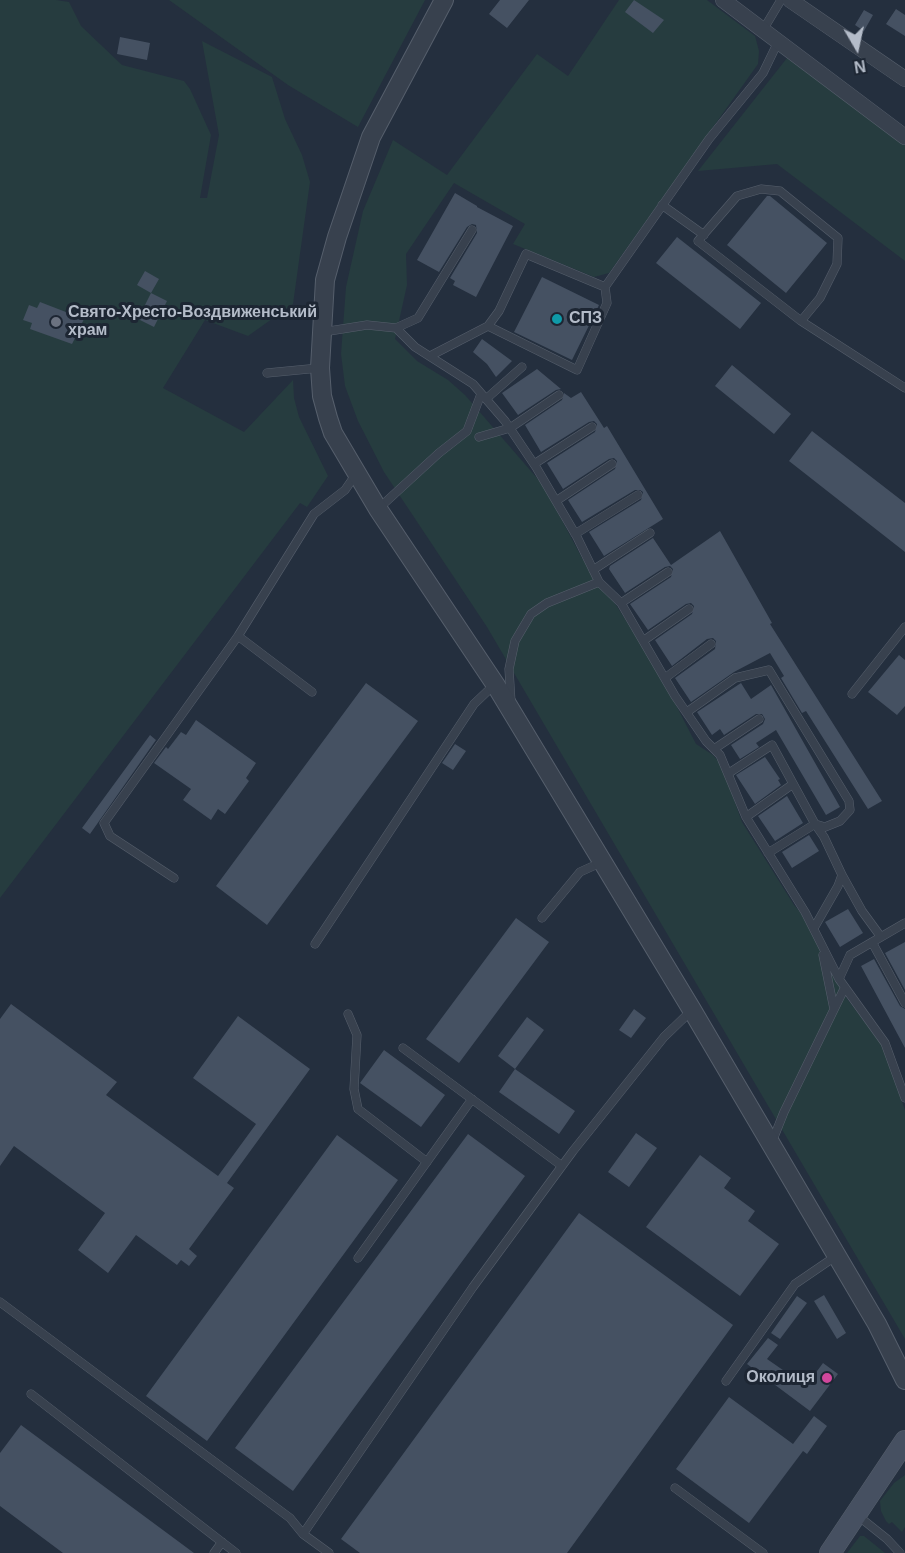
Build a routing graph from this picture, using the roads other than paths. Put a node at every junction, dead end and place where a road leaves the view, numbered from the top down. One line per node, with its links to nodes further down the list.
1 (444, 0): 16 (street)
2 (723, 0): 5 (street)
3 (781, 0): 5 (lane)
4 (790, 0): 7 (street)
5 (763, 30): 6 (street)
6 (778, 42): 8 (street); 9 (lane)
7 (905, 79)
8 (905, 137)
9 (662, 205): 11 (lane); 12 (lane)
10 (472, 230): 15 (lane)
11 (704, 235): 13 (lane); 13 (lane)
12 (605, 287): 14 (lane); 14 (lane)
13 (801, 321): 21 (lane)
14 (488, 326): 17 (lane)
15 (396, 328): 16 (lane); 17 (lane)
16 (321, 333): 19 (street)
17 (429, 356): 23 (lane)
18 (522, 367): 23 (lane)
19 (320, 368): 20 (lane); 29 (street)
20 (267, 373)
21 (905, 388)
22 (559, 395): 25 (lane)
23 (483, 397): 25 (lane); 32 (lane)
24 (591, 427): 27 (lane)
25 (510, 428): 26 (lane); 27 (lane)
26 (479, 437)
27 (534, 464): 31 (lane)
28 (612, 464): 31 (lane)
29 (357, 472): 32 (street); 41 (lane)
30 (638, 495): 34 (lane)
31 (556, 501): 34 (lane)
32 (378, 509): 45 (street)
33 (650, 533): 35 (lane)
34 (575, 534): 35 (lane)
35 (593, 570): 37 (lane)
36 (668, 572): 38 (lane)
37 (599, 582): 38 (lane); 48 (lane)
38 (621, 603): 42 (lane)
39 (689, 609): 42 (lane)
40 (905, 627): 47 (lane)
41 (238, 636): 46 (lane); 59 (lane)
42 (643, 641): 44 (lane)
43 (711, 644): 44 (lane)
44 (665, 678): 49 (lane)
45 (495, 684): 48 (street); 66 (lane)
46 (312, 692)
47 (852, 694)
48 (510, 709): 57 (street)
49 (687, 712): 51 (lane); 55 (lane)
50 (759, 719): 51 (lane)
51 (714, 749): 52 (lane)
52 (729, 773): 53 (lane); 54 (lane)
53 (793, 784): 54 (lane); 55 (lane)
54 (746, 817): 56 (lane)
55 (815, 824): 56 (lane); 58 (lane)
56 (768, 853): 62 (lane)
57 (602, 862): 60 (lane); 71 (street)
58 (842, 875): 62 (lane); 63 (lane)
59 (174, 878)
60 (542, 918)
61 (905, 923): 63 (lane)
62 (814, 928): 64 (lane)
63 (881, 937): 65 (lane)
64 (821, 942): 67 (lane); 70 (lane)
65 (873, 942): 67 (lane); 69 (lane)
66 (315, 944)
67 (839, 979): 68 (lane)
68 (844, 989): 70 (lane); 74 (lane)
69 (905, 1003)
70 (834, 1009): 76 (lane)
71 (692, 1010): 76 (street); 78 (lane)
72 (348, 1014): 77 (lane)
73 (403, 1048): 75 (lane)
74 (905, 1098)
75 (472, 1099): 77 (lane); 78 (lane)
76 (771, 1146): 79 (street)
77 (427, 1162): 80 (lane)
78 (562, 1166): 88 (lane)
79 (836, 1256): 82 (street); 83 (lane)
80 (358, 1258)
81 (0, 1302): 88 (lane)
82 (905, 1380)
83 (726, 1381)
84 (31, 1394): 89 (lane)
85 (905, 1441): 87 (main road)
86 (675, 1488): 93 (lane)
87 (857, 1515): 94 (main road); 95 (lane)
88 (303, 1534): 92 (lane)
89 (222, 1542): 90 (lane); 91 (lane)
90 (214, 1553)
91 (236, 1553)
92 (330, 1553)
93 (763, 1553)
94 (830, 1553)
95 (900, 1553)

